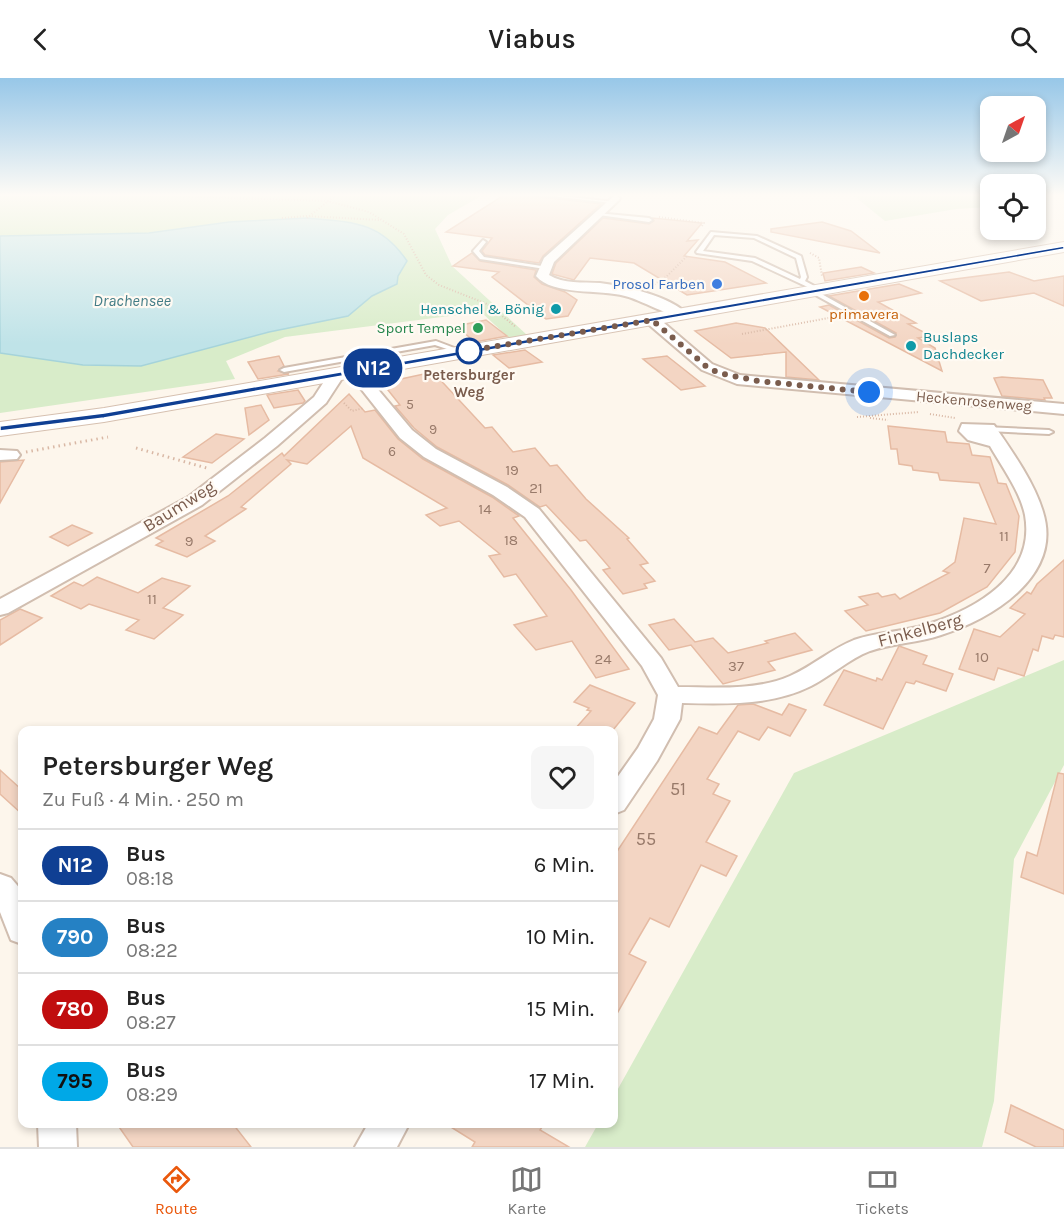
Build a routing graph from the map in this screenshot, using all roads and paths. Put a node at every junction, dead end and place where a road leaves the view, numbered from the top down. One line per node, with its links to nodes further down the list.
1 (410, 245): 15 (path)
2 (480, 245): 8 (lane)
3 (565, 245): 8 (street)
4 (704, 245): 9 (lane)
5 (772, 245): 9 (lane)
6 (1064, 248): 9 (main road)
7 (692, 250): 10 (path)
8 (545, 267): 10 (street)
9 (803, 287): 11 (main road); 13 (path); 14 (lane)
10 (625, 292): 11 (street)
11 (681, 315): 12 (main road)
12 (652, 320): 15 (main road); 20 (street, Heckenrosenweg)
13 (742, 334)
14 (892, 336)
15 (531, 340): 16 (main road)
16 (462, 352): 17 (lane); 18 (main road)
17 (284, 370)
18 (355, 371): 19 (main road); 31 (street)
19 (331, 375): 23 (main road); 29 (street, Baumweg)
20 (1064, 409)
21 (857, 417): 22 (path)
22 (888, 420)
23 (0, 429)
24 (1049, 432): 25 (lane)
25 (992, 436): 31 (street, Finkelberg)
26 (108, 437): 28 (path)
27 (136, 448): 29 (path)
28 (5, 455)
29 (229, 474): 30 (street, Baumweg)
30 (0, 608)
31 (670, 695): 32 (street)
32 (618, 797)
33 (0, 886): 34 (street)
34 (18, 918)
35 (57, 1128): 37 (street)
36 (387, 1128): 38 (street)
37 (58, 1147)
38 (374, 1147)

